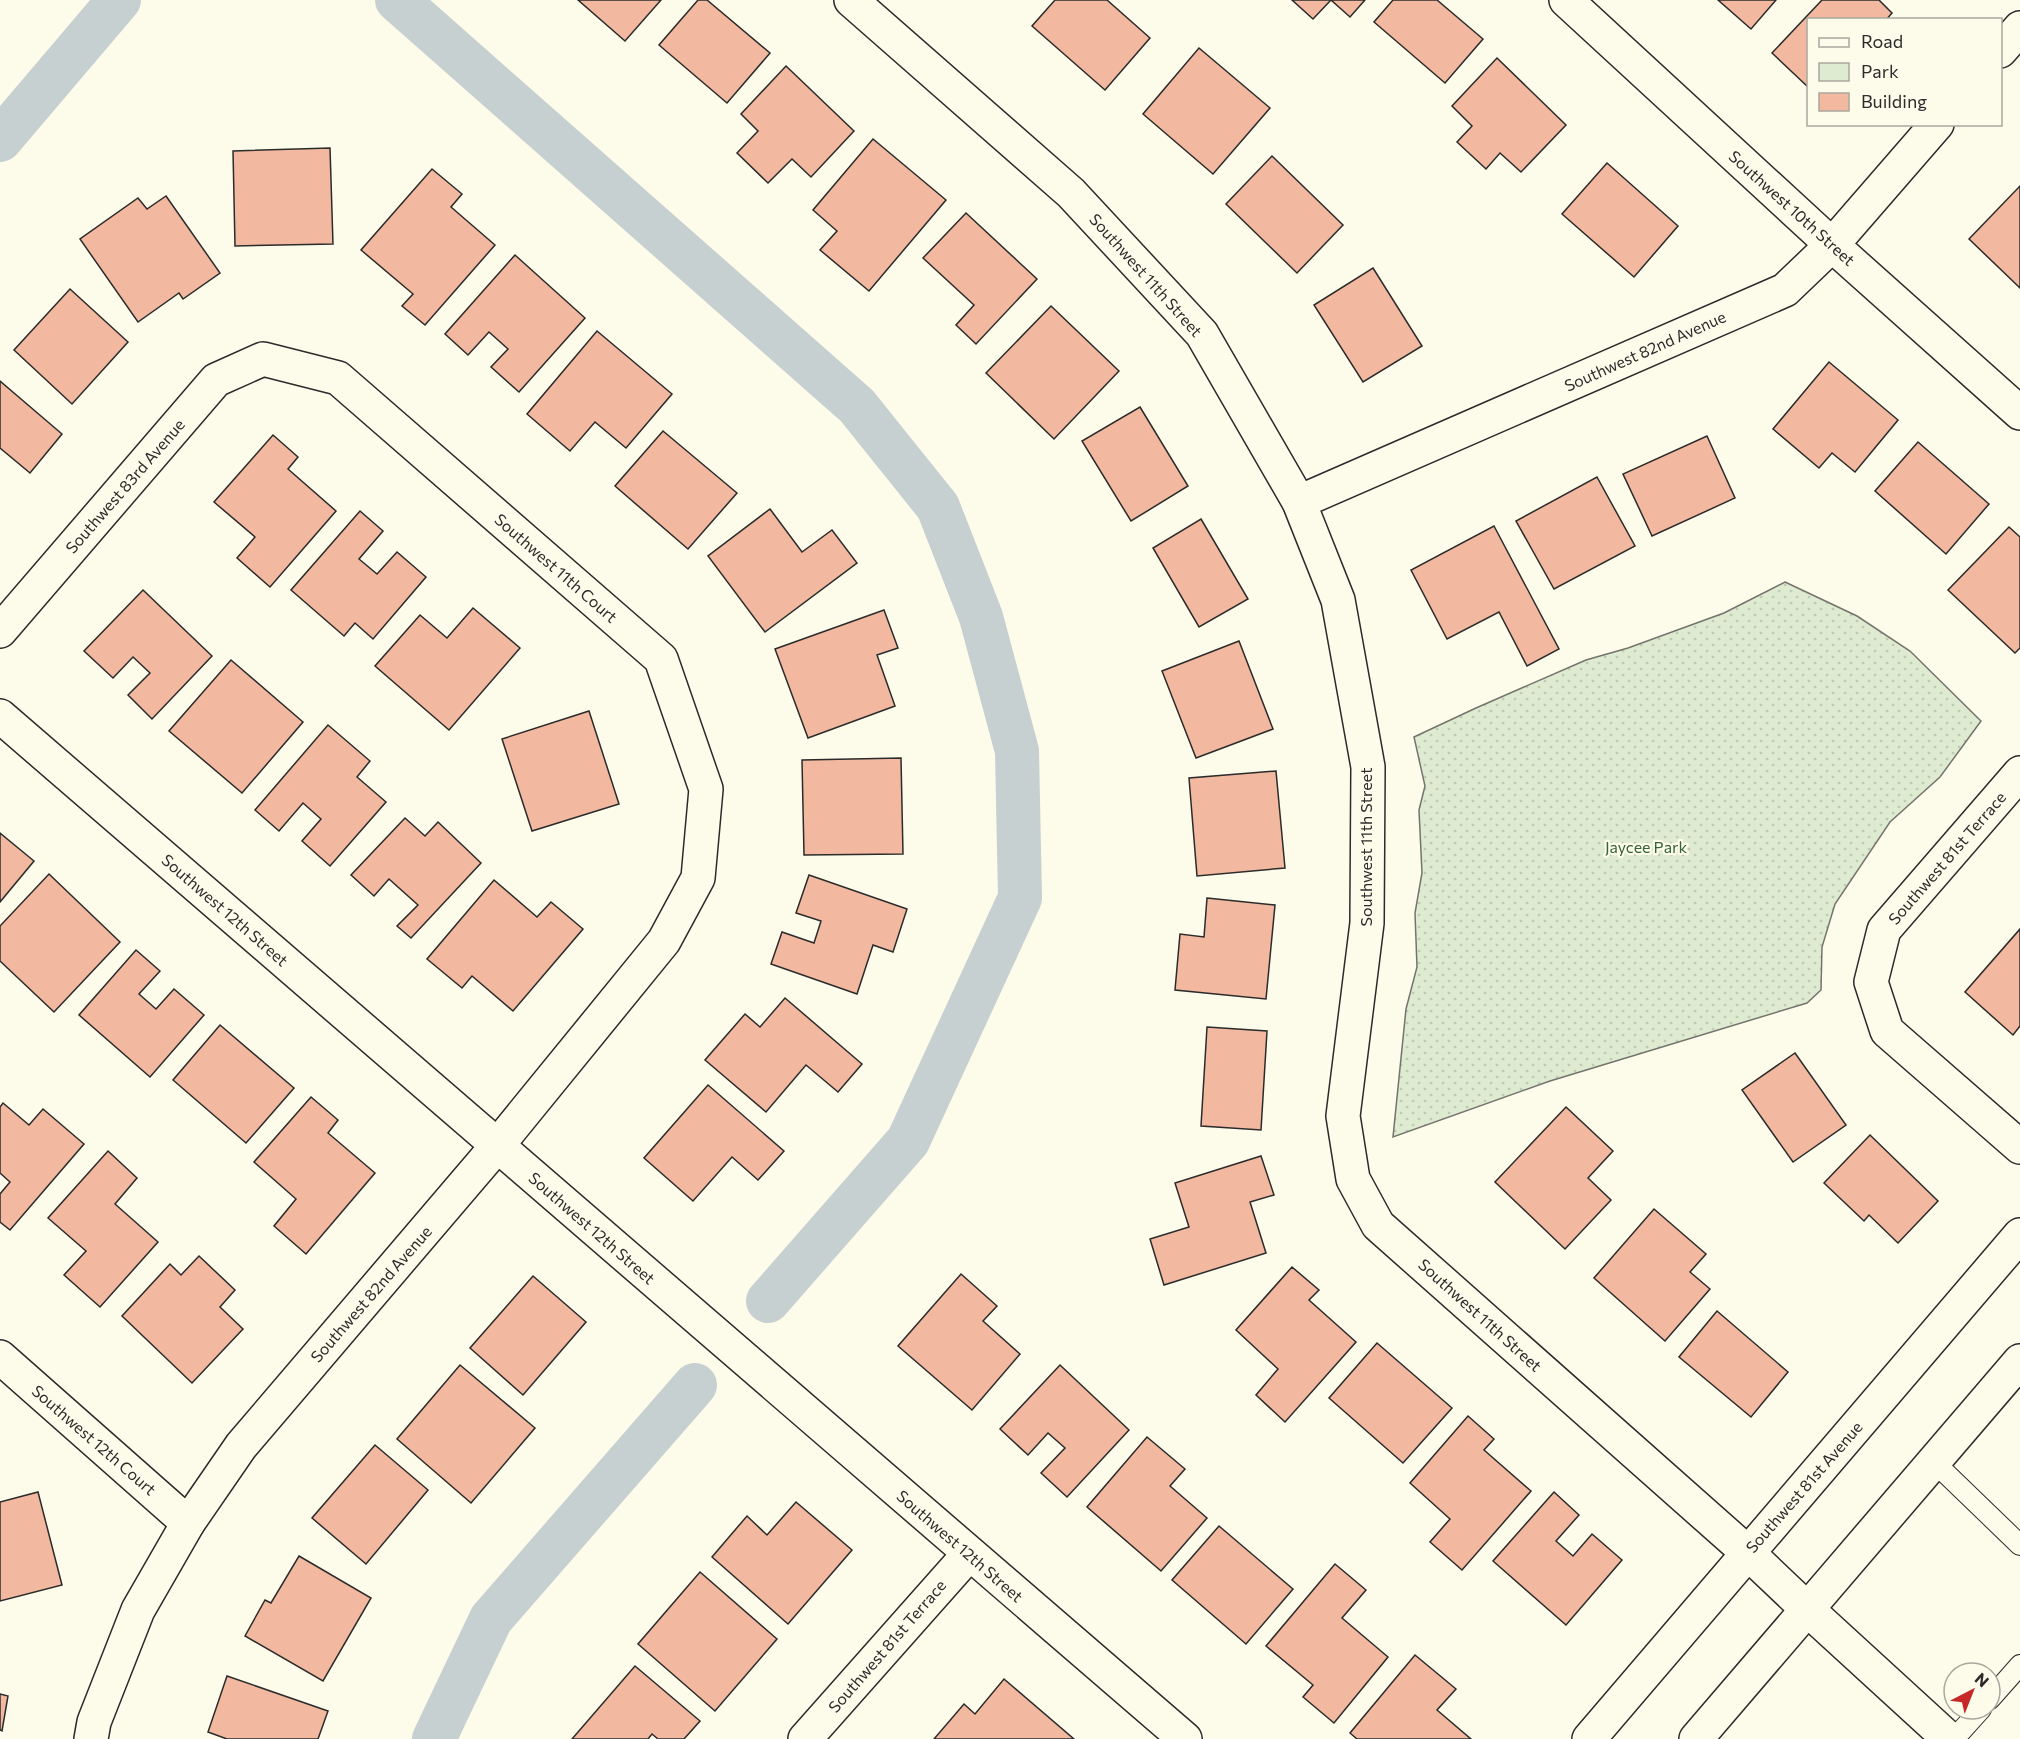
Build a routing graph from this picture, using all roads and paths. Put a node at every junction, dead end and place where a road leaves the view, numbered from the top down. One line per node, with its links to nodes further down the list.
1 (851, 0): 9 (street, Southwest 11th Street)
2 (1566, 0): 6 (street, Southwest 10th Street)
3 (2020, 28): 4 (street)
4 (2002, 50)
5 (1935, 126): 6 (street, Southwest 82nd Avenue)
6 (1832, 246): 8 (street, Southwest 10th Street); 9 (street, Southwest 82nd Avenue)
7 (263, 358): 10 (street, Southwest 83rd Avenue); 13 (street, Southwest 11th Court)
8 (2020, 413)
9 (1299, 502): 22 (street, Southwest 11th Street)
10 (0, 631)
11 (0, 716): 14 (street, Southwest 12th Street)
12 (2020, 773): 15 (street, Southwest 81st Terrace)
13 (698, 878): 14 (street, Southwest 82nd Avenue)
14 (497, 1146): 20 (street, Southwest 82nd Avenue); 23 (street, Southwest 12th Street)
15 (2020, 1147)
16 (2020, 1235): 22 (street, Southwest 81st Avenue)
17 (0, 1357): 20 (street, Southwest 12th Court)
18 (2020, 1361): 19 (street)
19 (1933, 1461): 21 (lane); 24 (street)
20 (188, 1523): 28 (street, Southwest 82nd Avenue)
21 (2020, 1545)
22 (1748, 1553): 24 (street, Southwest 11th Street); 31 (street, Southwest 81st Avenue)
23 (969, 1554): 29 (street, Southwest 81st Terrace); 30 (street, Southwest 12th Street)
24 (1807, 1609): 32 (street); 33 (street, Southwest 11th Street)
25 (2020, 1665): 26 (lane)
26 (2002, 1685)
27 (1970, 1721): 34 (lane)
28 (92, 1739)
29 (805, 1739)
30 (1185, 1739)
31 (1589, 1739)
32 (1696, 1739)
33 (1949, 1739)
34 (1954, 1739)

